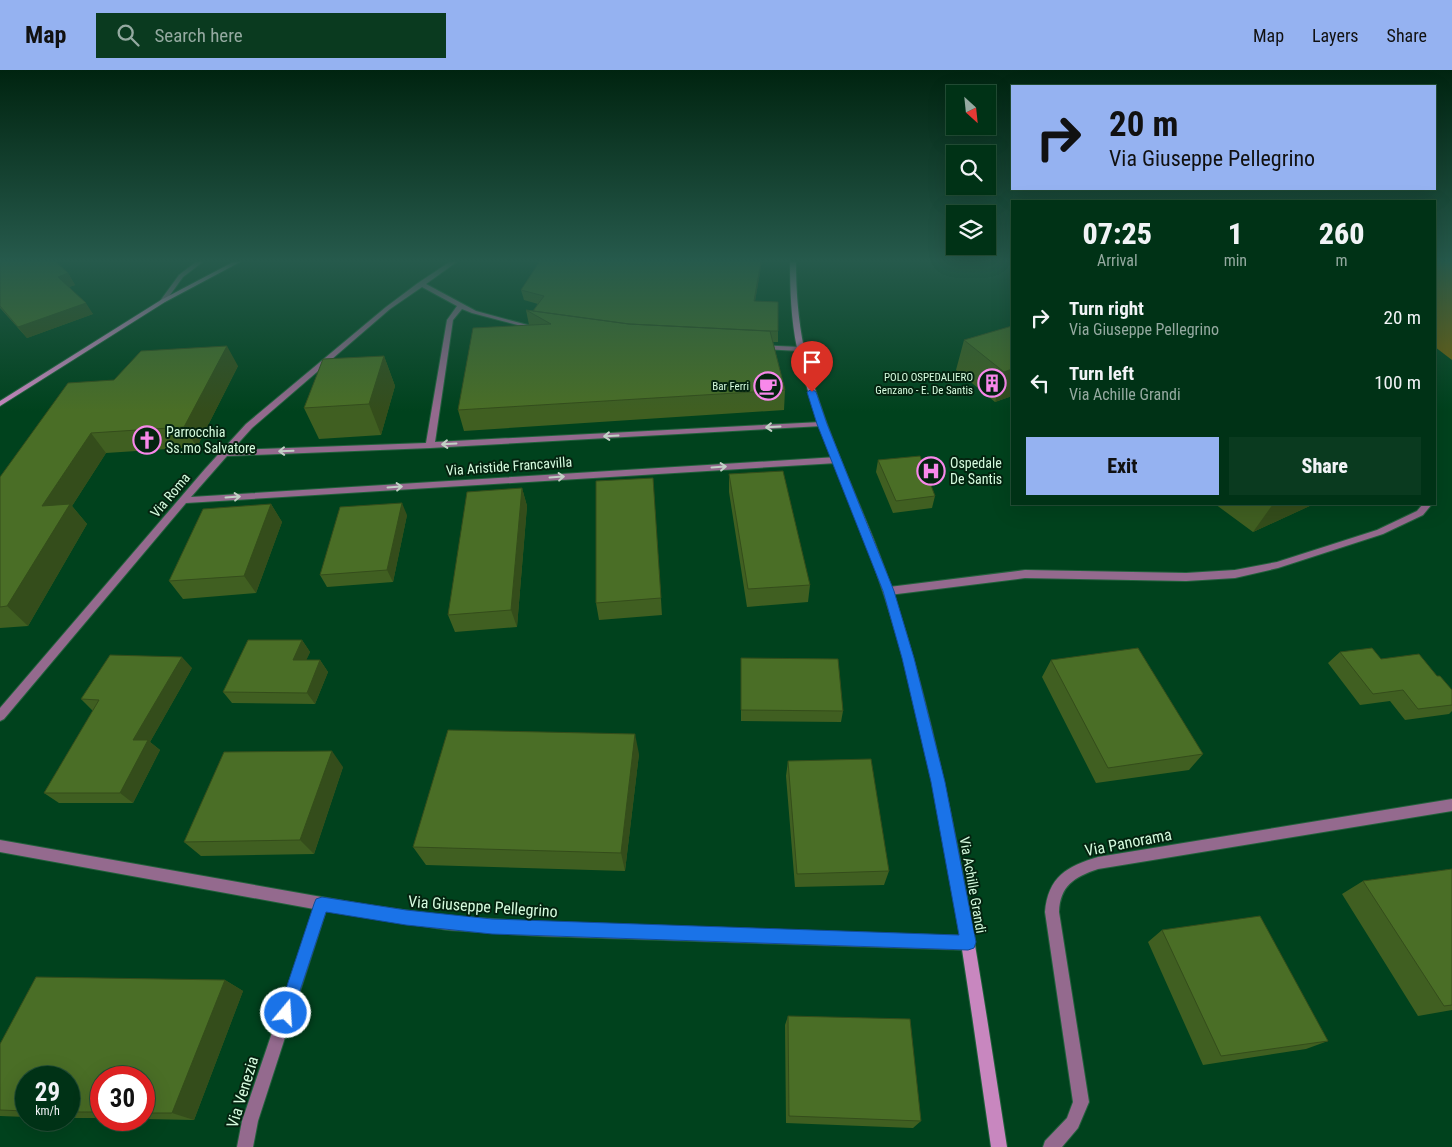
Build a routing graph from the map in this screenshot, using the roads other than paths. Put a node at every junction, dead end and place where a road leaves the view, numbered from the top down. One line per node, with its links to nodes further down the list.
1 (147, 311): 9 (street)
2 (384, 311): 12 (street, Via Roma)
3 (457, 311): 11 (street)
4 (473, 311): 6 (street)
5 (795, 311): 8 (street, Via Achille Grandi)
6 (541, 329)
7 (750, 346): 8 (street)
8 (800, 350): 10 (street, Via Achille Grandi)
9 (0, 404)
10 (822, 424): 11 (street, Via Aristide Francavilla, one-way to 11); 13 (street, Via Achille Grandi)
11 (430, 445): 12 (street, Via Aristide Francavilla, one-way to 12)
12 (224, 453): 14 (street, Via Roma)
13 (836, 460): 14 (street, Via Aristide Francavilla, one-way to 13); 16 (street, Via Achille Grandi)
14 (184, 500): 17 (street, Via Roma)
15 (1427, 505): 16 (street)
16 (889, 591): 21 (street, Via Achille Grandi)
17 (0, 716)
18 (1452, 805): 24 (street, Via Panorama)
19 (0, 846): 20 (street, Via Giuseppe Pellegrino)
20 (322, 904): 21 (street, Via Giuseppe Pellegrino); 22 (street, Via Venezia)
21 (968, 942): 23 (street, Via Achille Grandi)
22 (245, 1147)
23 (999, 1147)
24 (1052, 1147)

